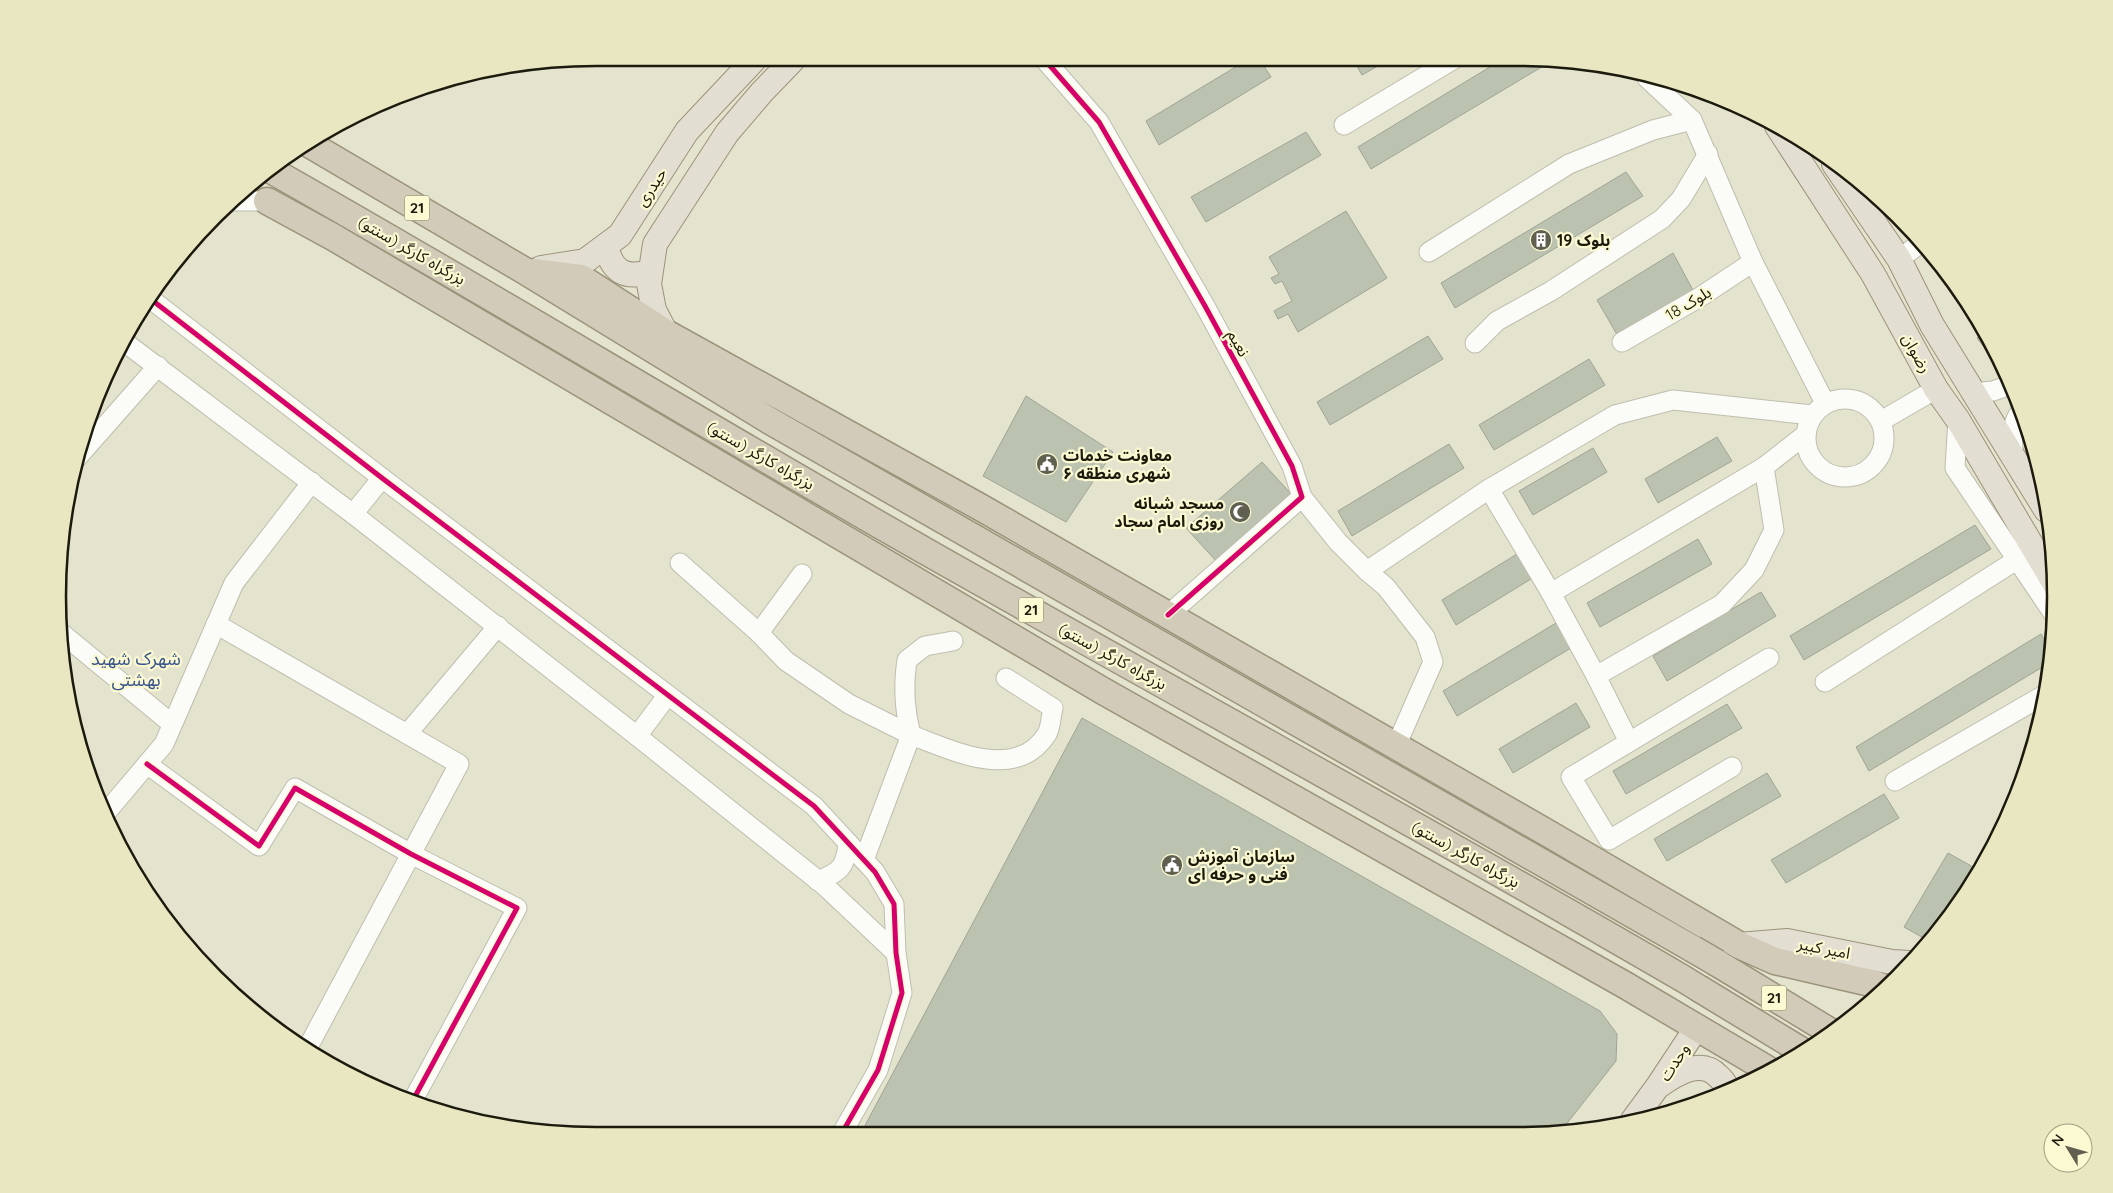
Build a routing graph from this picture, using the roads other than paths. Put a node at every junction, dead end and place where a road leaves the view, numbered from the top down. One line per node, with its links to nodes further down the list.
1 (748, 66): 14 (main road, حیدری)
2 (787, 66): 20 (main road)
3 (1049, 66): 42 (street, نعیم)
4 (1442, 66): 7 (street)
5 (1653, 84): 6 (street)
6 (1692, 120): 10 (street); 16 (street)
7 (1344, 125)
8 (1786, 139): 28 (main road, رضوان)
9 (315, 148): 19 (highway, بزرگراه کارگر (سنتو) / 21)
10 (1708, 154): 18 (street); 24 (street)
11 (277, 174): 84 (highway, بزرگراه کارگر (سنتو) / 21, bridge)
12 (1846, 182): 17 (main road, رضوان)
13 (256, 195): 81 (highway)
14 (606, 246): 19 (main road, حیدری); 20 (main road)
15 (1916, 248): 17 (street)
16 (1429, 252)
17 (1899, 259): 29 (main road, رضوان)
18 (1753, 262): 23 (street, بلوک 18); 30 (street)
19 (525, 271): 22 (highway); 82 (highway, بزرگراه کارگر (سنتو) / 21, bridge)
20 (650, 272): 22 (main road)
21 (155, 303): 38 (street)
22 (666, 333): 51 (highway)
23 (1622, 342)
24 (1475, 343)
25 (129, 346): 26 (street)
26 (158, 366): 35 (street); 39 (street)
27 (2003, 387): 29 (street)
28 (1936, 389): 32 (street); 33 (main road, رضوان)
29 (1973, 393): 36 (main road, رضوان)
30 (1819, 409): 32 (street); 34 (street); 40 (street)
31 (2016, 418): 36 (street)
32 (1881, 420): 34 (street)
33 (1958, 420): 44 (street); 46 (main road, رضوان)
34 (1805, 435): 37 (street)
35 (88, 445)
36 (2014, 458): 41 (main road, رضوان)
37 (1764, 467): 49 (street); 58 (street)
38 (382, 478): 43 (street); 61 (street)
39 (312, 482): 43 (street); 52 (street)
40 (1489, 488): 47 (street); 49 (street)
41 (2037, 496)
42 (1302, 497): 47 (street, نعیم); 51 (street)
43 (354, 514): 53 (street)
44 (2018, 559): 50 (street); 60 (street)
45 (680, 563): 54 (street)
46 (2046, 570)
47 (1367, 571): 68 (street, نعیم)
48 (802, 574): 54 (street)
49 (1551, 593): 58 (street)
50 (2047, 603)
51 (1168, 615): 68 (highway)
52 (216, 624): 63 (street); 64 (street)
53 (498, 626): 64 (street); 66 (street)
54 (759, 633): 65 (street)
55 (68, 638): 63 (street)
56 (953, 641): 65 (street)
57 (1768, 658): 67 (street)
58 (1596, 676): 67 (street)
59 (1006, 678): 65 (street)
60 (1826, 682)
61 (667, 696): 66 (street); 73 (street)
62 (2037, 699): 71 (street)
63 (172, 724): 69 (street)
64 (407, 734): 74 (street)
65 (911, 735): 75 (street)
66 (637, 736): 76 (street)
67 (1629, 742): 70 (street)
68 (1396, 746): 77 (highway)
69 (147, 764): 72 (street); 74 (street)
70 (1732, 767)
71 (1895, 781)
72 (111, 807)
73 (848, 843): 75 (street); 76 (street)
74 (411, 854): 83 (street); 88 (street)
75 (864, 860): 78 (street)
76 (818, 881): 78 (street)
77 (1740, 945): 79 (main road, امیر کبیر); 80 (highway); 81 (highway)
78 (896, 953): 90 (street)
79 (1899, 962)
80 (1875, 987)
81 (1697, 1027): 85 (highway); 87 (main road, وحدت)
82 (1824, 1028)
83 (310, 1043)
84 (1796, 1047)
85 (1762, 1066)
86 (1725, 1084): 87 (main road)
87 (1658, 1086): 89 (main road, وحدت)
88 (416, 1095)
89 (1638, 1113)
90 (845, 1127)

